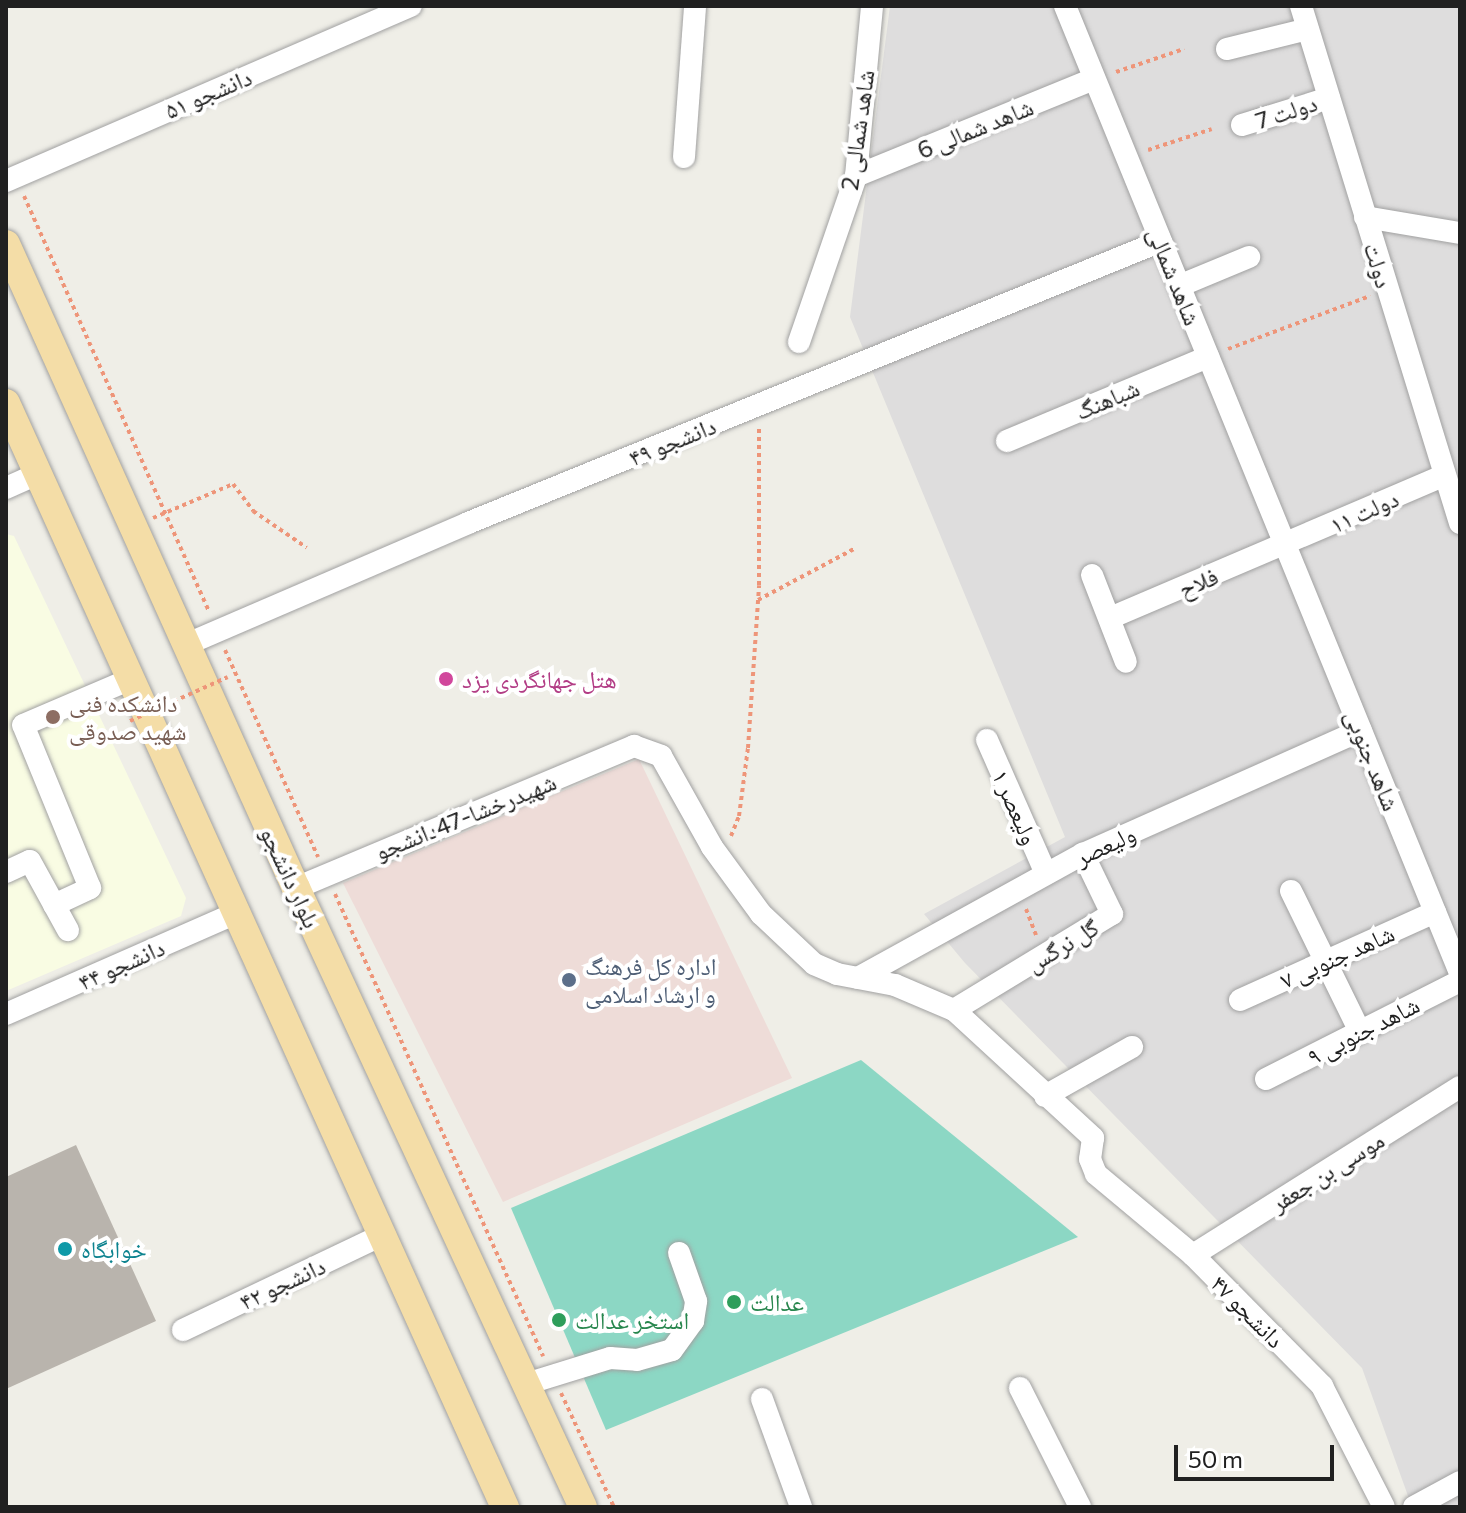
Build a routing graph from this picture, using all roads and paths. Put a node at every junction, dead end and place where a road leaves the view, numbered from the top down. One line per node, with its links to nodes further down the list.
1 (411, 6): 16 (street, دانشجو ۵۱)
2 (695, 6): 13 (street)
3 (872, 6): 15 (street, شاهد شمالی 2)
4 (1065, 6): 9 (street, شاهد شمالی)
5 (1301, 6): 6 (street, دولت)
6 (1308, 29): 8 (street); 10 (street, دولت)
7 (1184, 49): 9 (path)
8 (1227, 49)
9 (1094, 79): 14 (street, شاهد شمالی); 15 (street, شاهد شمالی 6)
10 (1329, 98): 11 (street, دولت 7); 17 (street, دولت)
11 (1242, 125)
12 (1212, 129): 14 (path)
13 (684, 157)
14 (1127, 157): 19 (street, شاهد شمالی)
15 (856, 176): 24 (street, شاهد شمالی 2)
16 (11, 179): 32 (path)
17 (1365, 217): 18 (street); 23 (street, دولت)
18 (1460, 233)
19 (1161, 241): 22 (street, شاهد شمالی); 27 (street, دانشجو ۴۹)
20 (6, 244): 34 (main road, بلوار دانشجو)
21 (1249, 257): 22 (street)
22 (1179, 286): 25 (street, شاهد شمالی)
23 (1387, 290): 25 (path); 30 (street, دولت)
24 (799, 342)
25 (1208, 357): 28 (street, شباهنگ); 35 (street, شاهد شمالی)
26 (6, 403): 29 (main road)
27 (759, 406): 39 (path); 41 (street, دانشجو ۴۹)
28 (1007, 441)
29 (38, 474): 31 (street); 44 (main road)
30 (1443, 476): 33 (street, دولت); 35 (street, دولت ۱۱)
31 (6, 488)
32 (165, 513): 34 (path); 36 (path); 41 (path)
33 (1460, 523)
34 (132, 527): 42 (main road, بلوار دانشجو)
35 (1286, 547): 40 (street, فلاح); 47 (street, شاهد جنوبی)
36 (307, 548)
37 (856, 548): 39 (path)
38 (1092, 575): 40 (street)
39 (758, 600): 50 (path)
40 (1110, 618): 43 (street)
41 (217, 632): 42 (street, دانشجو ۴۹); 45 (path)
42 (185, 645): 54 (main road, بلوار دانشجو)
43 (1126, 662)
44 (131, 679): 57 (street); 59 (main road)
45 (242, 692): 46 (path, bridge); 52 (path)
46 (130, 721)
47 (1361, 730): 49 (street, ولیعصر); 58 (street, شاهد جنوبی)
48 (987, 740): 53 (street, ولیعصر ۱)
49 (1083, 854): 53 (street, ولیعصر); 61 (street, گل نرگس)
50 (722, 860): 52 (street, شهیدرخشا-47دانشجو); 64 (street)
51 (6, 872): 57 (street)
52 (326, 874): 54 (street, شهیدرخشا-47دانشجو); 78 (path)
53 (1046, 874): 55 (street, ولیعصر)
54 (296, 888): 78 (main road, بلوار دانشجو)
55 (1019, 891): 61 (path); 64 (street, ولیعصر)
56 (1291, 891): 62 (street)
57 (54, 905): 60 (street)
58 (1435, 912): 62 (street, شاهد جنوبی ۷); 63 (street, شاهد جنوبی)
59 (236, 913): 68 (street, دانشجو ۴۴); 74 (main road)
60 (68, 930)
61 (1044, 956): 67 (street, گل نرگس)
62 (1326, 961): 66 (street, شاهد جنوبی ۷); 69 (street)
63 (1460, 973)
64 (858, 978): 67 (street)
65 (1460, 981): 69 (street, شاهد جنوبی ۹)
66 (1240, 1000)
67 (954, 1010): 73 (street)
68 (6, 1014)
69 (1360, 1032): 71 (street, شاهد جنوبی ۹)
70 (1132, 1047): 73 (street)
71 (1266, 1079)
72 (1460, 1087): 76 (street, موسی بن جعفر)
73 (1045, 1096): 76 (street, دانشجو ۴۷)
74 (382, 1235): 77 (street, دانشجو ۴۲); 82 (main road)
75 (679, 1253): 78 (street)
76 (1193, 1255): 87 (street, دانشجو ۴۷)
77 (183, 1330)
78 (539, 1380): 83 (main road, بلوار دانشجو); 84 (path)
79 (1020, 1388): 86 (street)
80 (762, 1399): 85 (street)
81 (1460, 1482): 88 (street)
82 (505, 1507)
83 (583, 1507)
84 (614, 1507)
85 (801, 1507)
86 (1080, 1507)
87 (1384, 1507)
88 (1414, 1507)

